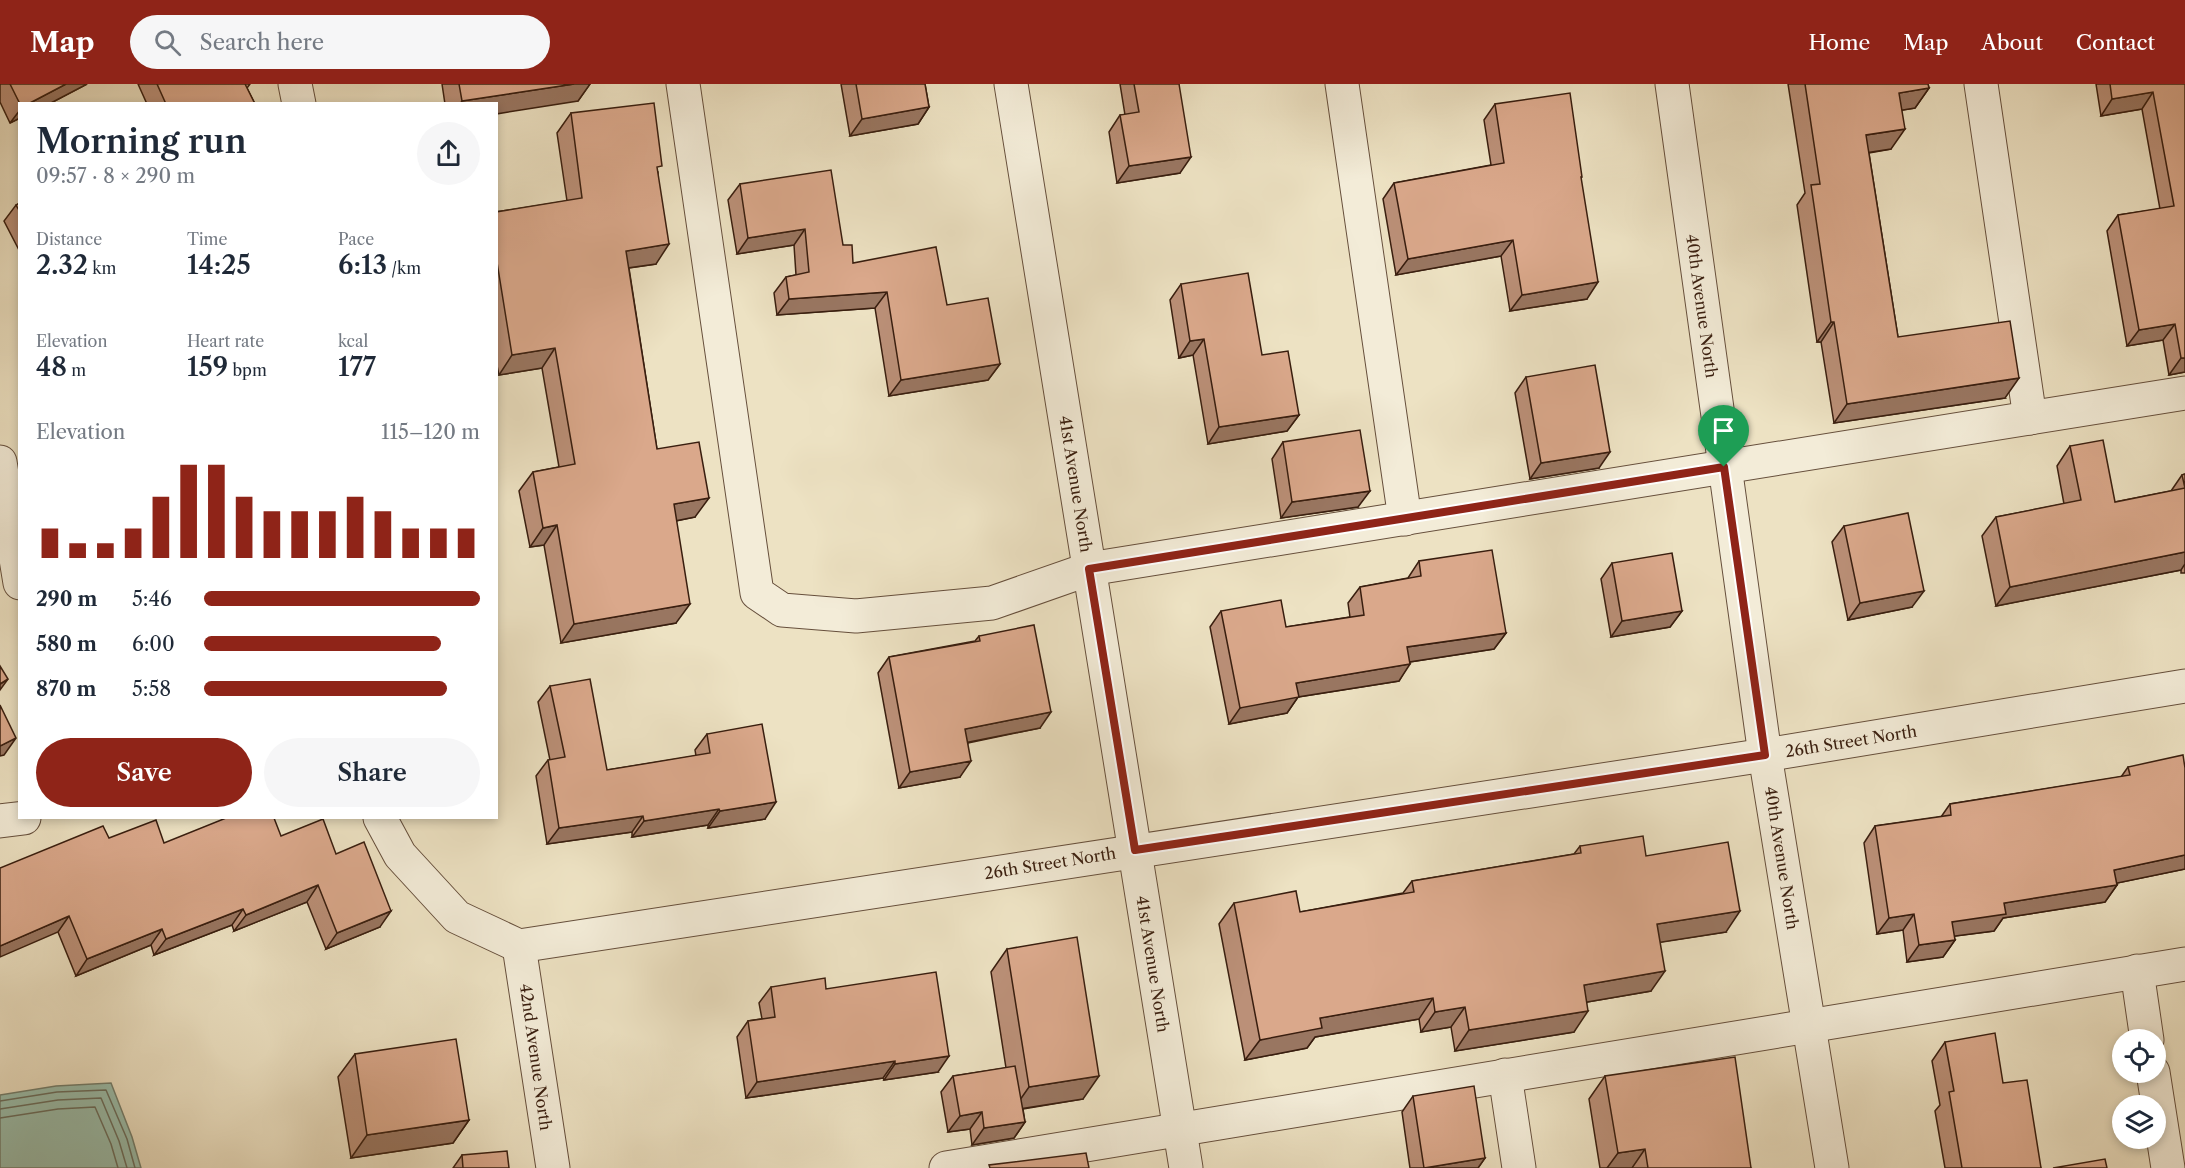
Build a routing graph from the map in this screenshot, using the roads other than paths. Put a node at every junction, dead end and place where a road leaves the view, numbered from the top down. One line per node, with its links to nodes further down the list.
1 (295, 84): 7 (street)
2 (683, 84): 13 (street)
3 (1011, 84): 13 (street, 41st Avenue North)
4 (1342, 84): 12 (street)
5 (1672, 84): 11 (street, 40th Avenue North)
6 (1981, 84): 9 (street)
7 (299, 102)
8 (2185, 393): 9 (street)
9 (2030, 418): 11 (street)
10 (0, 462): 14 (street)
11 (1724, 467): 12 (street); 16 (street, 40th Avenue North)
12 (1405, 519): 13 (street)
13 (1089, 569): 20 (street, 41st Avenue North)
14 (18, 571)
15 (2185, 686): 16 (street, 26th Street North)
16 (1765, 755): 20 (street, 26th Street North); 24 (street, 40th Avenue North)
17 (18, 819): 19 (street)
18 (381, 819): 21 (street)
19 (0, 821)
20 (1135, 850): 21 (street, 26th Street North); 28 (street, 41st Avenue North)
21 (519, 946): 29 (street, 42nd Avenue North)
22 (2185, 964): 23 (street)
23 (2137, 971): 24 (street); 25 (street)
24 (1809, 1024): 26 (street); 33 (street, 40th Avenue North)
25 (2145, 1029)
26 (1505, 1075): 28 (street); 32 (street)
27 (2155, 1083): 34 (street)
28 (1180, 1130): 30 (street); 31 (street, 41st Avenue North)
29 (553, 1168)
30 (946, 1168)
31 (1186, 1168)
32 (1519, 1168)
33 (1832, 1168)
34 (2168, 1168)

